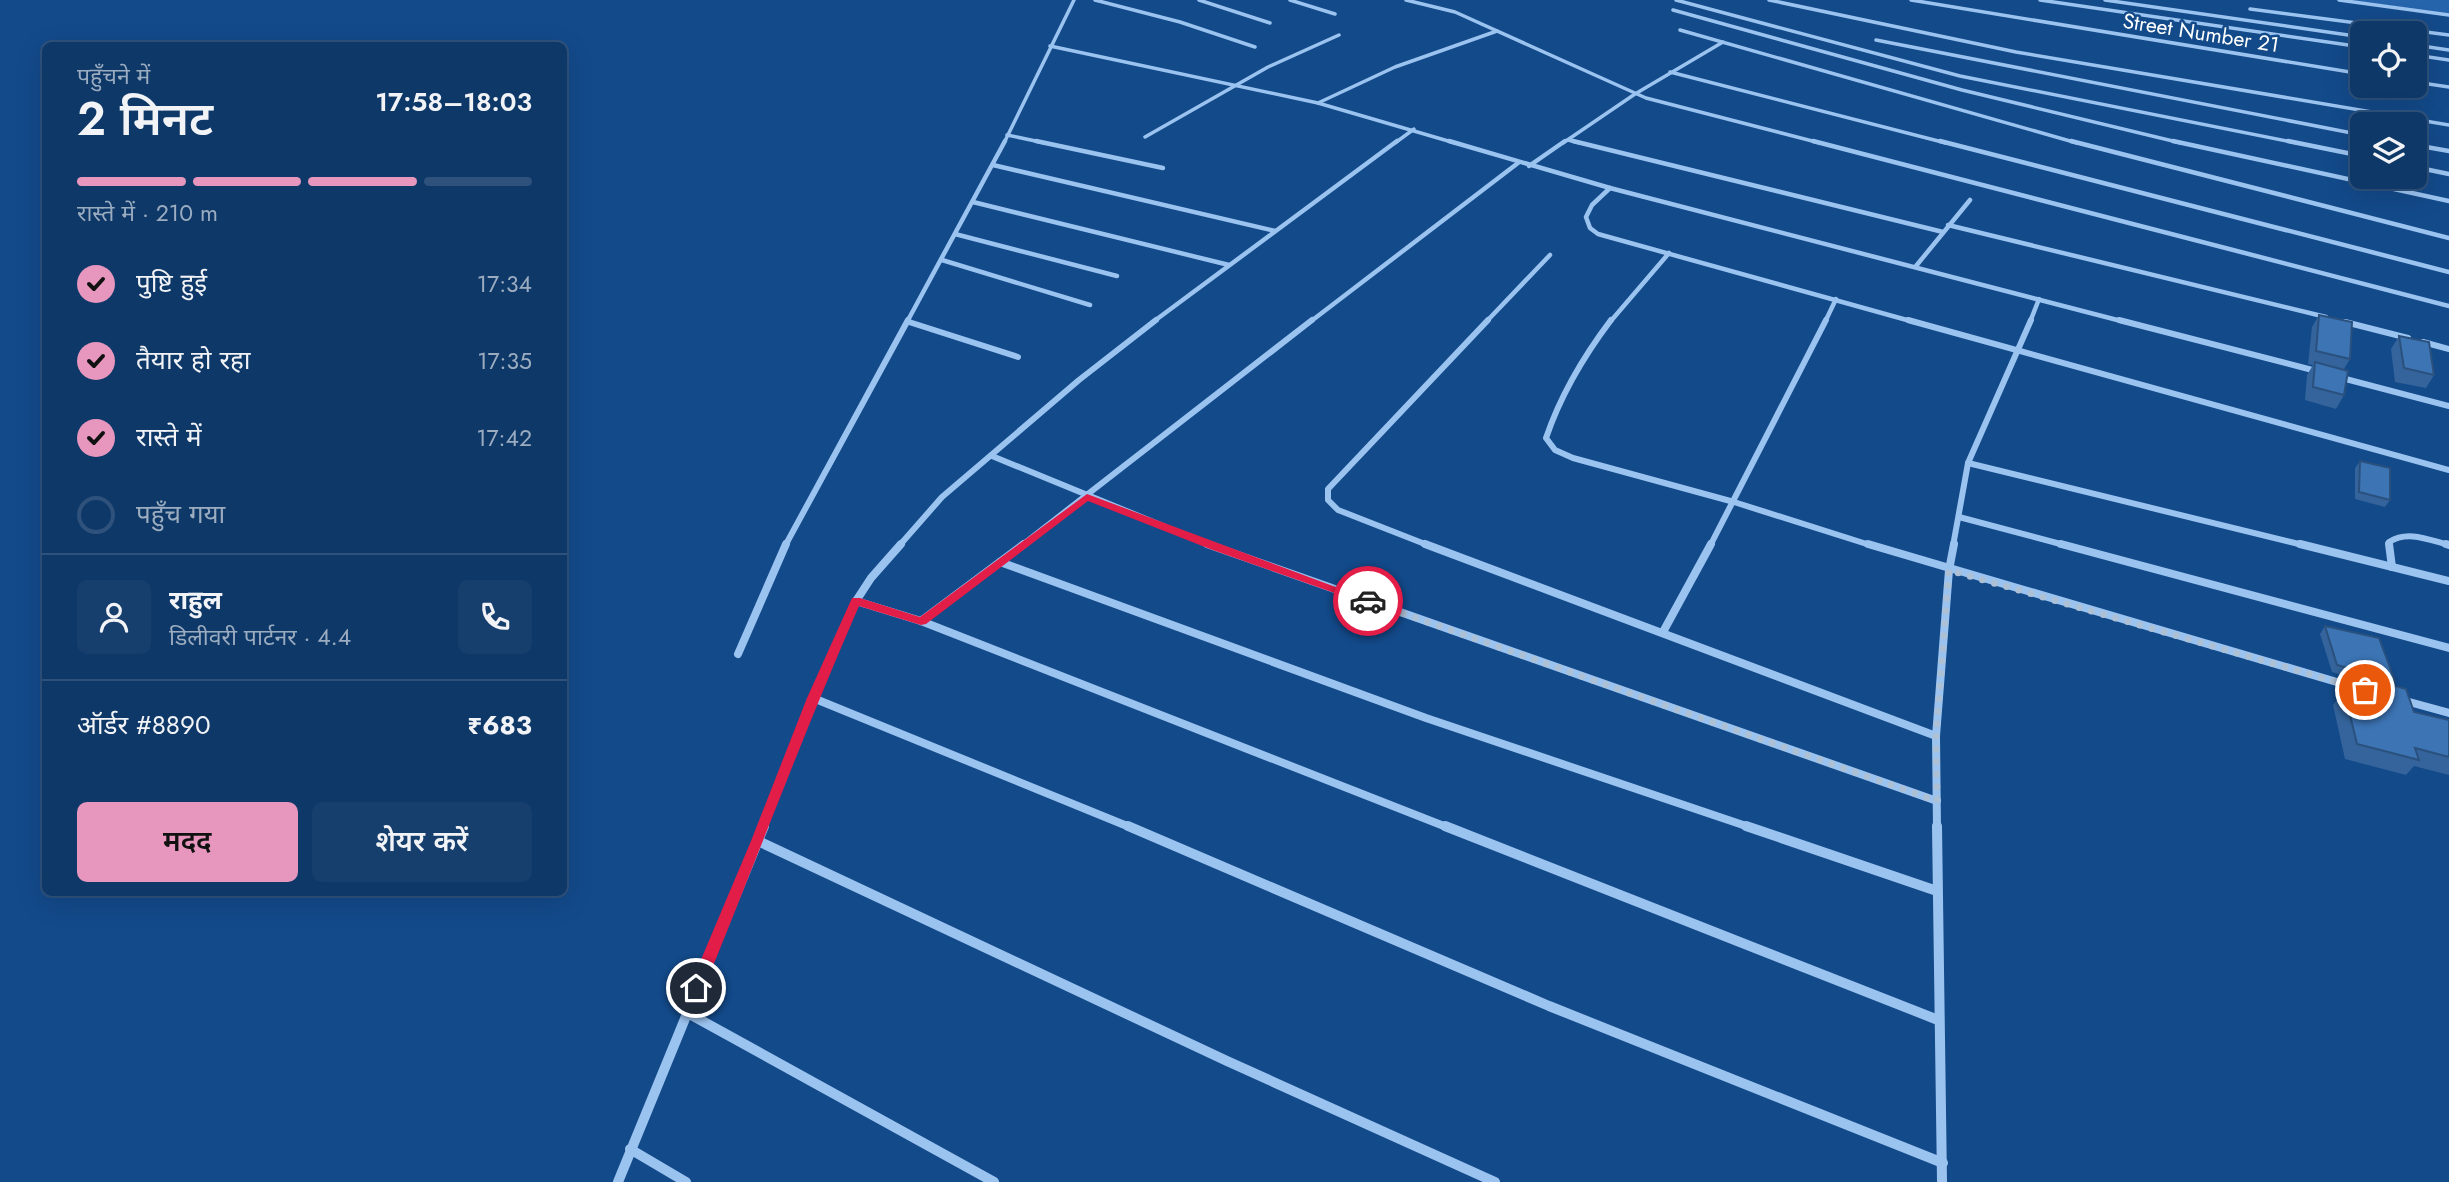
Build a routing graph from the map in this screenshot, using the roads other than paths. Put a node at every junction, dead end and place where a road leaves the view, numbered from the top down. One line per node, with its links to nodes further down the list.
1 (1074, 0): 25 (street)
2 (1095, 0): 26 (street)
3 (1199, 0): 16 (street)
4 (1290, 0): 14 (street)
5 (1406, 0): 18 (street)
6 (1676, 0): 46 (street)
7 (1769, 0): 38 (street)
8 (1911, 0): 32 (street, Street Number 21)
9 (2040, 0): 24 (street)
10 (2105, 0): 20 (street)
11 (2339, 0): 15 (street)
12 (2250, 9): 21 (street)
13 (1673, 10): 55 (street)
14 (1335, 14)
15 (2449, 15)
16 (1270, 23)
17 (1680, 30): 23 (street)
18 (1497, 31): 36 (street); 37 (street)
19 (1339, 34): 33 (street)
20 (2350, 35)
21 (2449, 35)
22 (1875, 40): 40 (street)
23 (1723, 42): 31 (street); 61 (street)
24 (2350, 45)
25 (1050, 46): 33 (street); 41 (street)
26 (1255, 47)
27 (2427, 47): 28 (street)
28 (2449, 50)
29 (2427, 57): 30 (street)
30 (2449, 60)
31 (1670, 72): 36 (street); 67 (street)
32 (2350, 72)
33 (1238, 84): 37 (street); 42 (street)
34 (2427, 84): 35 (street)
35 (2449, 87)
36 (1635, 93): 43 (street); 72 (street)
37 (1318, 103): 39 (street)
38 (2449, 125)
39 (1413, 129): 47 (street); 58 (street)
40 (2350, 133)
41 (1007, 135): 48 (street); 50 (street)
42 (1145, 137)
43 (1568, 140): 49 (street); 59 (street)
44 (2427, 147): 45 (street)
45 (2449, 151)
46 (2350, 154)
47 (1518, 163): 49 (street); 83 (street)
48 (993, 165): 56 (street); 58 (street)
49 (1530, 166): 53 (street)
50 (1163, 168)
51 (2427, 169): 52 (street)
52 (2449, 174)
53 (1610, 188): 62 (street); 66 (street)
54 (1970, 200): 57 (street)
55 (2449, 201)
56 (973, 202): 60 (street); 65 (street)
57 (1948, 225): 59 (street); 73 (street)
58 (1275, 231): 65 (street)
59 (1943, 232): 66 (street)
60 (956, 234): 64 (street); 68 (street)
61 (2449, 238)
62 (1669, 253): 69 (street); 84 (street)
63 (1550, 255): 93 (street)
64 (942, 260): 71 (street); 75 (street)
65 (1229, 265): 80 (street)
66 (1916, 266): 70 (street)
67 (2449, 272)
68 (1117, 276)
69 (1836, 299): 77 (street); 84 (street)
70 (2039, 299): 77 (street); 79 (street)
71 (1090, 305)
72 (2449, 306)
73 (2330, 318)
74 (2343, 321): 76 (street)
75 (909, 322): 78 (street); 95 (street)
76 (2449, 349)
77 (2019, 352): 81 (street); 82 (street)
78 (1018, 357)
79 (2449, 406)
80 (992, 456): 83 (street); 91 (street)
81 (1968, 463): 85 (street); 88 (street)
82 (2449, 470)
83 (1087, 497): 87 (street); 101 (street)
84 (1734, 502): 89 (street); 93 (street)
85 (1958, 517): 89 (street); 94 (street)
86 (2449, 545): 88 (street)
87 (1000, 562): 92 (street); 103 (street)
88 (2392, 567): 90 (street)
89 (1949, 570): 96 (street); 100 (street)
90 (2449, 581)
91 (856, 601): 92 (street); 98 (street)
92 (921, 621): 105 (street)
93 (1663, 632): 100 (street)
94 (2449, 648)
95 (738, 654)
96 (2361, 689)
97 (2387, 696): 99 (street)
98 (813, 698): 102 (street); 107 (street)
99 (2449, 713)
100 (1936, 736): 101 (street)
101 (1937, 801): 103 (street)
102 (758, 841): 104 (street); 111 (street)
103 (1937, 891): 105 (street)
104 (686, 1012): 106 (street); 110 (street)
105 (1938, 1020): 107 (street)
106 (630, 1149): 108 (street); 109 (street)
107 (1943, 1163): 112 (street)
108 (618, 1182)
109 (686, 1182)
110 (994, 1182)
111 (1494, 1182)
112 (1942, 1182)

